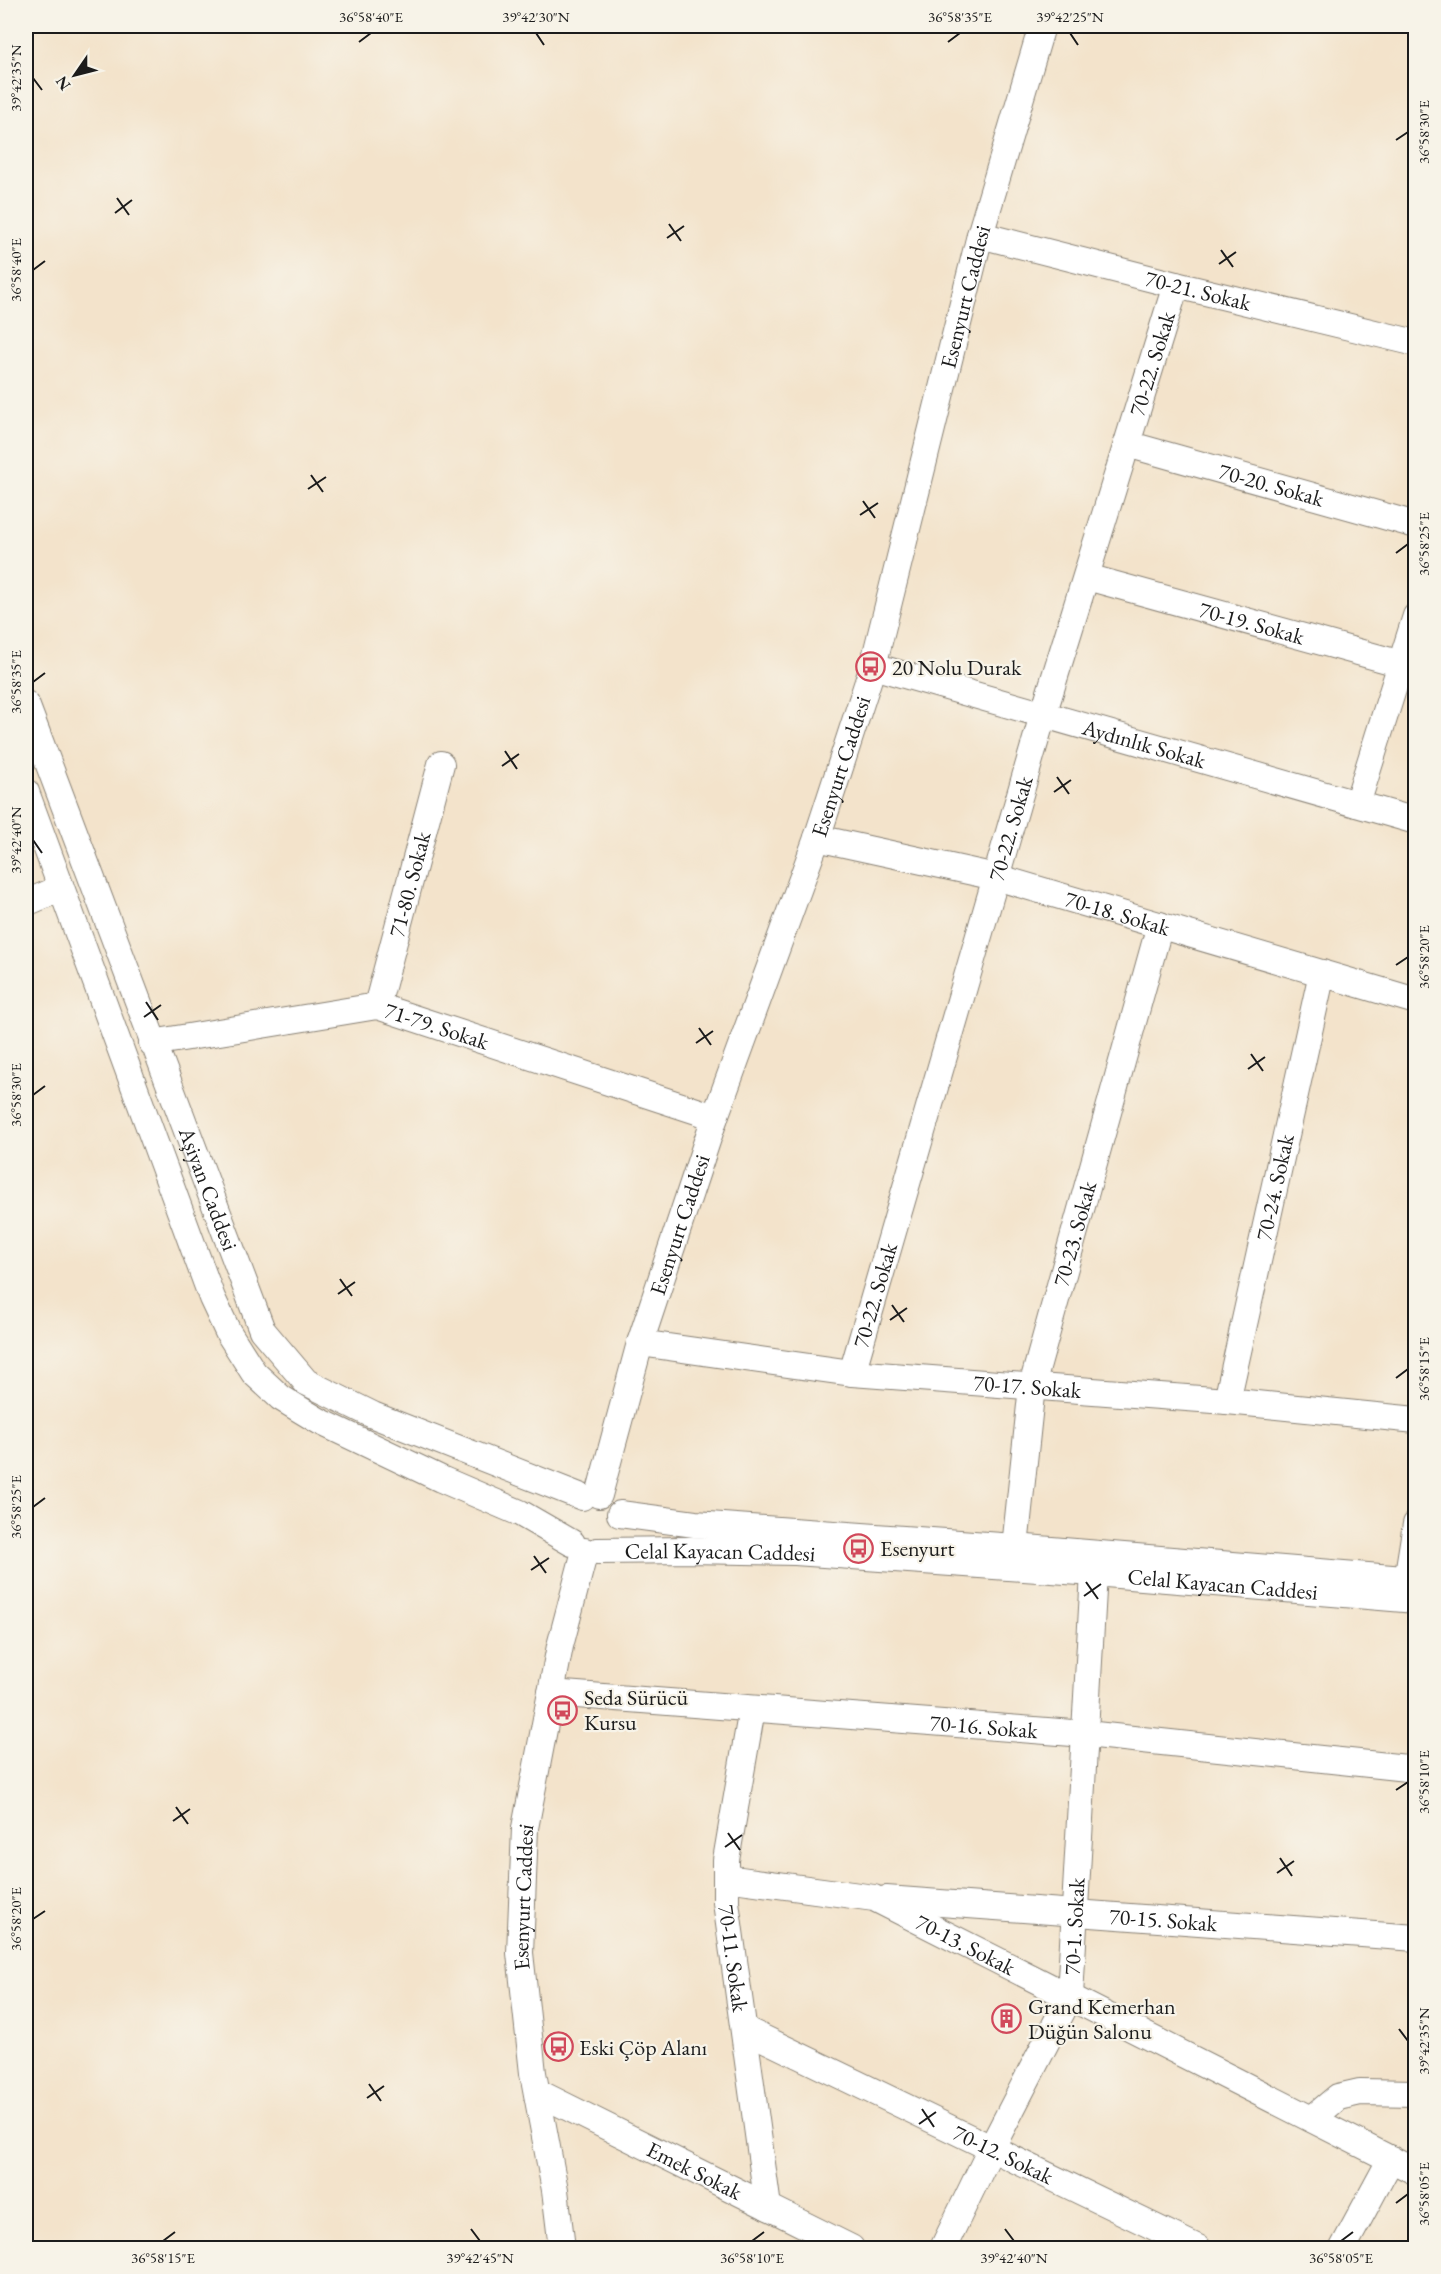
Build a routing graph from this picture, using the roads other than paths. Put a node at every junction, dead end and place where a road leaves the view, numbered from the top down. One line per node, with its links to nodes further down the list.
1 (1042, 26): 2 (street, Esenyurt Caddesi)
2 (980, 235): 3 (street, 70-21. Sokak); 9 (street, Esenyurt Caddesi)
3 (1176, 285): 4 (street, 70-21. Sokak); 5 (street, 70-22. Sokak)
4 (1416, 343)
5 (1127, 444): 6 (street, 70-20. Sokak); 7 (street, 70-22. Sokak)
6 (1416, 525)
7 (1087, 577): 10 (street, 70-19. Sokak); 12 (street, 70-22. Sokak)
8 (1416, 616): 10 (street)
9 (873, 666): 12 (street, Aydınlık Sokak); 17 (street, Esenyurt Caddesi)
10 (1408, 666): 15 (street)
11 (26, 704): 25 (street, Aşiyan Caddesi)
12 (1043, 715): 15 (street, Aydınlık Sokak); 18 (street, 70-22. Sokak)
13 (441, 764): 24 (street, 71-80. Sokak)
14 (26, 792): 19 (street, Aşiyan Caddesi)
15 (1357, 804): 16 (street, Aydınlık Sokak)
16 (1416, 821)
17 (817, 838): 18 (street, 70-18. Sokak); 26 (street, Esenyurt Caddesi)
18 (996, 877): 21 (street, 70-18. Sokak); 28 (street, 70-22. Sokak)
19 (61, 888): 20 (street); 36 (street, Aşiyan Caddesi)
20 (26, 903)
21 (1160, 926): 22 (street, 70-18. Sokak); 29 (street, 70-23. Sokak)
22 (1322, 973): 23 (street, 70-18. Sokak); 30 (street, 70-24. Sokak)
23 (1416, 1001)
24 (377, 1006): 25 (street, 71-79. Sokak); 26 (street, 71-79. Sokak)
25 (152, 1043): 32 (street, Aşiyan Caddesi)
26 (715, 1117): 27 (street, Esenyurt Caddesi)
27 (640, 1343): 28 (street, 70-17. Sokak); 32 (street, Esenyurt Caddesi)
28 (852, 1373): 29 (street, 70-17. Sokak)
29 (1032, 1386): 30 (street, 70-17. Sokak); 35 (street, 70-23. Sokak)
30 (1227, 1401): 31 (street, 70-17. Sokak)
31 (1416, 1420)
32 (590, 1496): 33 (street); 36 (street)
33 (620, 1514): 35 (street, Celal Kayacan Caddesi); 36 (street)
34 (1416, 1524): 38 (street)
35 (1015, 1547): 38 (street, Celal Kayacan Caddesi)
36 (585, 1548): 37 (street, Celal Kayacan Caddesi); 39 (street, Esenyurt Caddesi)
37 (1094, 1573): 38 (street, Celal Kayacan Caddesi); 41 (street, 70-1. Sokak)
38 (1413, 1587)
39 (551, 1693): 40 (street, 70-16. Sokak); 49 (street, Esenyurt Caddesi)
40 (752, 1708): 41 (street, 70-16. Sokak); 43 (street, 70-11. Sokak)
41 (1086, 1734): 42 (street, 70-16. Sokak); 45 (street, 70-1. Sokak)
42 (1416, 1769)
43 (726, 1878): 44 (street, 70-13. Sokak); 48 (street, 70-11. Sokak)
44 (874, 1899): 45 (street, 70-15. Sokak); 47 (street, 70-13. Sokak)
45 (1076, 1913): 46 (street, 70-15. Sokak); 47 (street, 70-1. Sokak)
46 (1416, 1938)
47 (1070, 1996): 51 (street, 70-13. Sokak); 52 (street, 70-1. Sokak)
48 (744, 2029): 52 (street, 70-12. Sokak); 55 (street, 70-11. Sokak)
49 (537, 2092): 55 (street, Emek Sokak); 56 (street, Esenyurt Caddesi)
50 (1416, 2093): 51 (street)
51 (1312, 2120): 53 (street, 70-13. Sokak)
52 (991, 2149): 58 (street, 70-1. Sokak); 59 (street, 70-12. Sokak)
53 (1391, 2159): 54 (street, 70-13. Sokak); 60 (street)
54 (1416, 2172)
55 (768, 2207): 57 (street, Emek Sokak)
56 (562, 2248)
57 (851, 2248)
58 (943, 2248)
59 (1198, 2248)
60 (1343, 2248)

